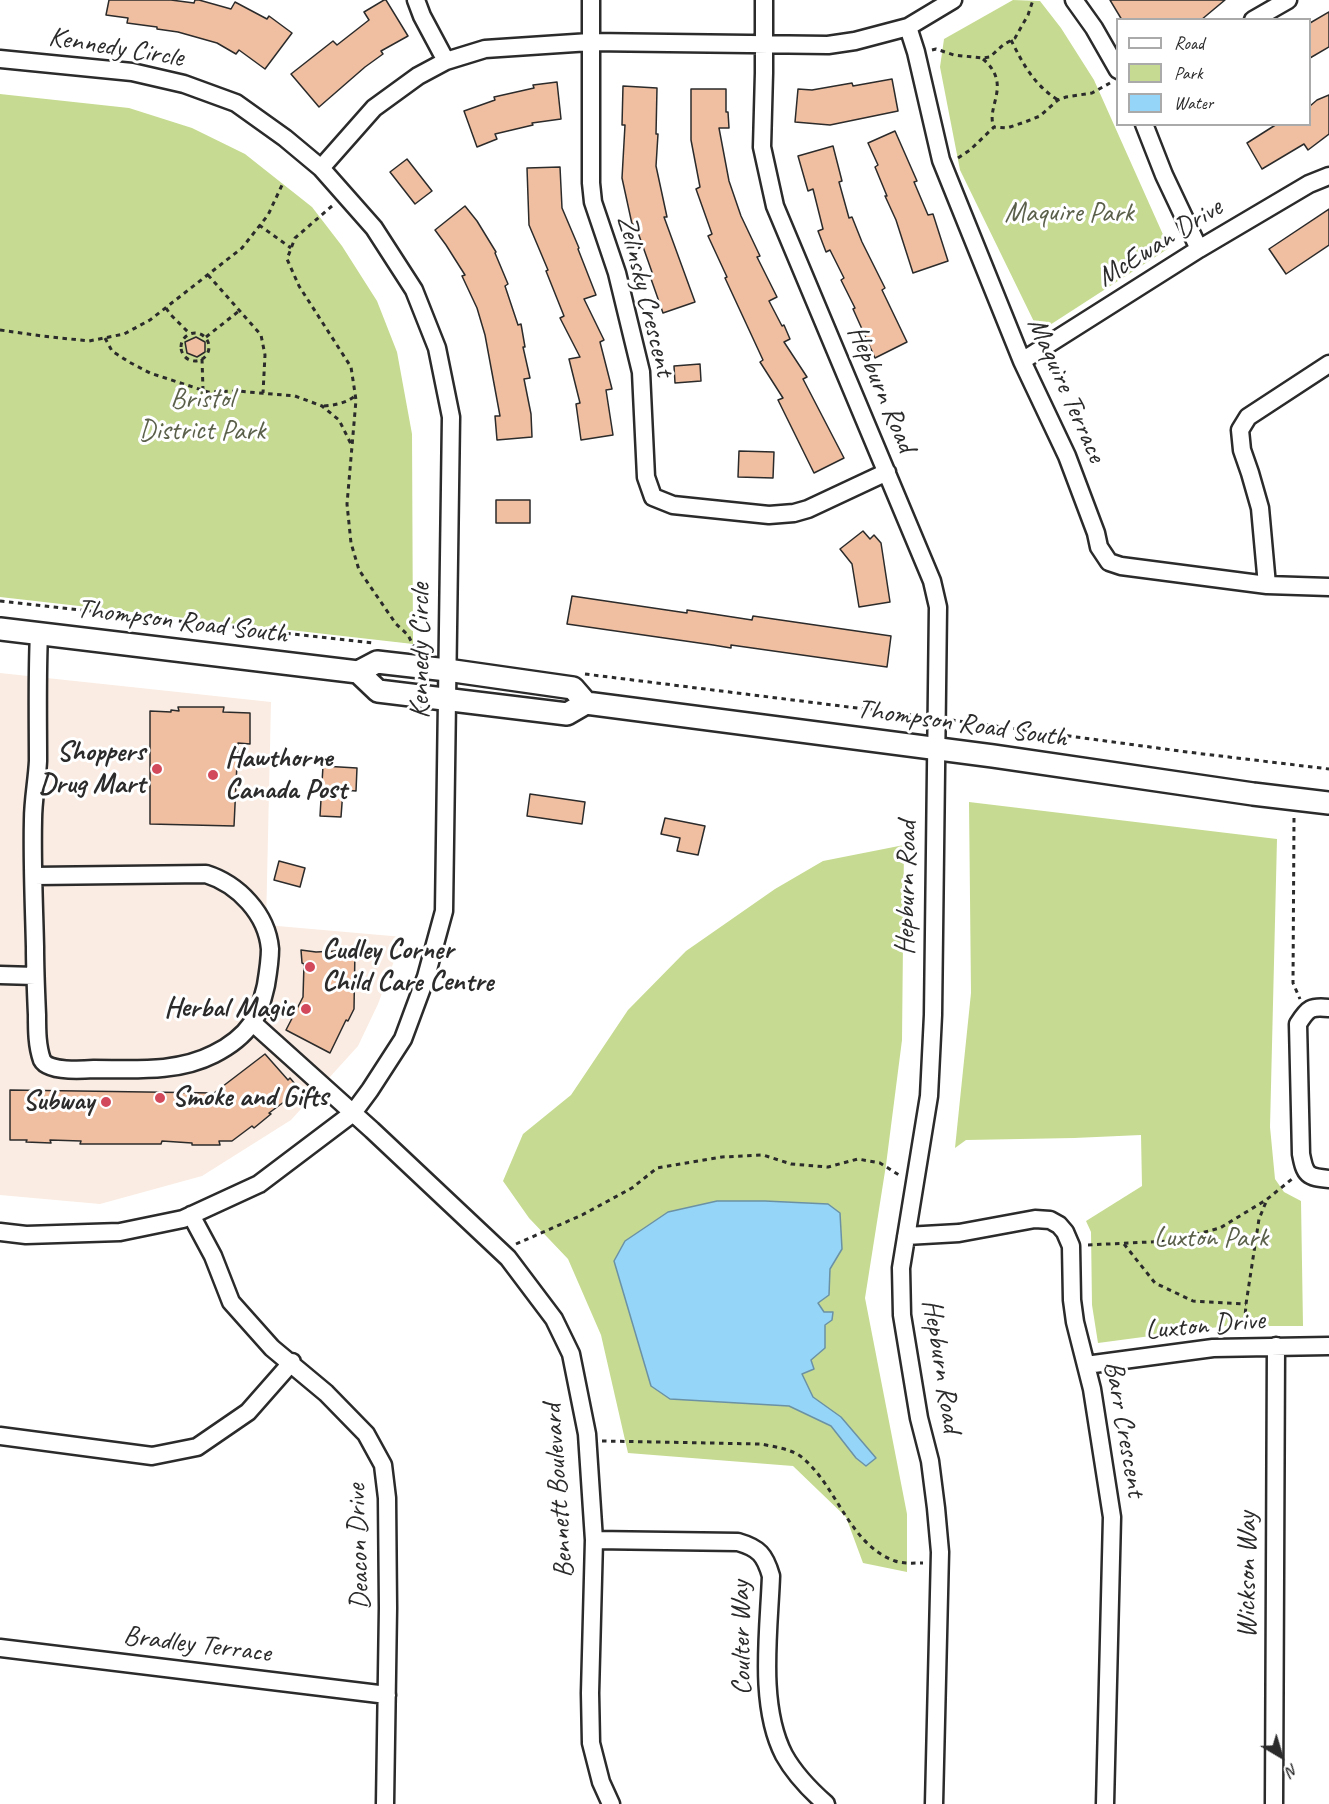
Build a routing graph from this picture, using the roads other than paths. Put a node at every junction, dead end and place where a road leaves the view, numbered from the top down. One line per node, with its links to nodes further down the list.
1 (416, 0): 12 (street)
2 (591, 0): 9 (street, Zelinsky Crescent)
3 (764, 0): 10 (street, Hepburn Road)
4 (953, 0): 8 (street)
5 (1074, 0): 13 (street)
6 (1288, 0): 7 (street)
7 (1256, 18)
8 (908, 27): 10 (street); 18 (street, Maquire Terrace)
9 (590, 42): 10 (street); 12 (street); 20 (street, Zelinsky Crescent)
10 (764, 45): 20 (street, Hepburn Road)
11 (0, 59): 15 (street, Kennedy Circle)
12 (446, 61): 15 (street)
13 (1116, 66)
14 (1145, 126): 17 (street)
15 (321, 168): 25 (street, Kennedy Circle)
16 (1329, 176): 17 (street, McEwan Drive)
17 (1199, 249): 18 (street, McEwan Drive)
18 (1022, 361): 21 (street, Maquire Terrace)
19 (1329, 364): 21 (street)
20 (887, 472): 29 (street, Hepburn Road)
21 (1267, 585): 22 (street, Maquire Terrace)
22 (1329, 587)
23 (0, 629): 24 (main road, Thompson Road South)
24 (39, 634): 26 (main road, Thompson Road South); 31 (street)
25 (447, 670): 26 (main road, Thompson Road South); 27 (street, Kennedy Circle); 28 (main road, Thompson Road South)
26 (358, 672): 27 (main road, Thompson Road South)
27 (447, 699): 28 (main road, Thompson Road South); 36 (street, Kennedy Circle)
28 (586, 703): 29 (main road, Thompson Road South)
29 (936, 749): 30 (main road, Thompson Road South); 40 (street, Hepburn Road)
30 (1329, 802)
31 (34, 876): 33 (street); 35 (street)
32 (0, 975): 33 (street)
33 (35, 976): 35 (street)
34 (1329, 1008): 37 (street)
35 (253, 1023): 36 (street, Bennett Boulevard)
36 (353, 1113): 38 (street, Kennedy Circle); 46 (street, Bennett Boulevard)
37 (1329, 1179)
38 (191, 1215): 39 (street, Kennedy Circle); 43 (street, Deacon Drive)
39 (0, 1232)
40 (906, 1236): 44 (street, Barr Crescent); 52 (street, Hepburn Road)
41 (1276, 1346): 42 (street, Luxton Drive); 44 (street, Luxton Drive); 54 (street, Wickson Way)
42 (1329, 1346)
43 (292, 1362): 45 (street); 48 (street, Deacon Drive)
44 (1086, 1365): 53 (street, Barr Crescent)
45 (0, 1436)
46 (594, 1540): 50 (street, Bennett Boulevard); 51 (street, Coulter Way)
47 (0, 1648): 48 (street, Bradley Terrace)
48 (387, 1695): 49 (street, Deacon Drive)
49 (385, 1804)
50 (611, 1804)
51 (826, 1804)
52 (934, 1804)
53 (1105, 1804)
54 (1274, 1804)

